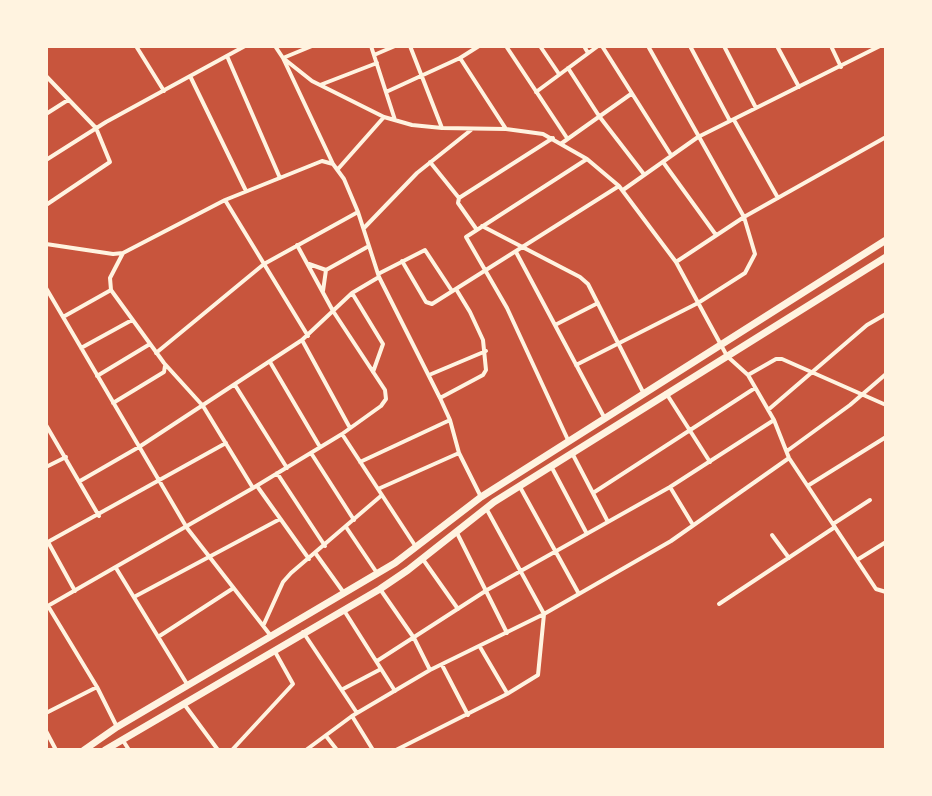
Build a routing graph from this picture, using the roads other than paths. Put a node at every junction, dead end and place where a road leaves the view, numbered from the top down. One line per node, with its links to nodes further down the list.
1 (136, 46): 33 (street)
2 (245, 46): 21 (street)
3 (275, 46): 22 (street)
4 (312, 46): 22 (street)
5 (371, 46): 20 (street)
6 (395, 46): 20 (street)
7 (410, 46): 29 (street)
8 (479, 46): 23 (street)
9 (506, 46): 35 (street)
10 (540, 46): 27 (street)
11 (584, 46): 19 (street)
12 (600, 46): 19 (street); 36 (street)
13 (648, 46): 48 (street)
14 (690, 46): 43 (street)
15 (724, 46): 38 (street)
16 (777, 46): 32 (street)
17 (831, 46): 25 (street)
18 (876, 47): 25 (street)
19 (588, 53): 26 (street)
20 (374, 55): 24 (street)
21 (227, 56): 30 (street); 61 (street)
22 (283, 58): 31 (street); 58 (street)
23 (460, 58): 29 (street); 47 (street)
24 (377, 63): 31 (street); 34 (street)
25 (841, 67): 32 (street)
26 (568, 68): 27 (street); 40 (street)
27 (559, 74): 35 (street)
28 (46, 76): 37 (street)
29 (420, 76): 34 (street); 45 (street)
30 (190, 77): 33 (street); 63 (street)
31 (320, 85): 41 (street)
32 (799, 87): 38 (street)
33 (164, 91): 44 (street)
34 (386, 92): 42 (street)
35 (536, 92): 51 (street)
36 (631, 94): 40 (street); 53 (street)
37 (68, 100): 39 (street); 44 (street)
38 (756, 108): 43 (street)
39 (46, 114)
40 (599, 116): 51 (street); 60 (street)
41 (384, 117): 42 (street); 59 (street)
42 (395, 120): 45 (street)
43 (732, 120): 48 (street); 65 (street)
44 (96, 128): 55 (street); 67 (street)
45 (442, 128): 46 (street)
46 (472, 129): 47 (street); 56 (street)
47 (506, 129): 50 (street)
48 (698, 137): 53 (street); 69 (street)
49 (886, 137): 65 (street)
50 (553, 138): 52 (street); 64 (street)
51 (567, 138): 52 (street)
52 (562, 143): 54 (street)
53 (671, 155): 57 (street)
54 (587, 159): 62 (street); 70 (street)
55 (46, 160)
56 (430, 162): 64 (street); 71 (street)
57 (663, 162): 60 (street); 73 (street)
58 (333, 164): 59 (street); 61 (street)
59 (338, 169): 68 (street)
60 (644, 174): 62 (street)
61 (280, 178): 63 (street)
62 (621, 188): 78 (street); 83 (street)
63 (246, 191): 66 (street)
64 (459, 198): 72 (street)
65 (778, 198): 69 (street)
66 (225, 200): 80 (street); 85 (street)
67 (46, 205)
68 (358, 212): 71 (street); 76 (street)
69 (744, 217): 73 (street); 95 (street)
70 (482, 226): 72 (street); 78 (street)
71 (364, 228): 77 (street)
72 (477, 230): 87 (street)
73 (716, 235): 83 (street)
74 (886, 240): 105 (main road)
75 (46, 244): 80 (street)
76 (297, 245): 84 (street); 85 (street)
77 (369, 246): 86 (street); 88 (street)
78 (522, 247): 79 (street); 94 (street)
79 (515, 251): 87 (street); 100 (street)
80 (123, 253): 90 (street)
81 (886, 257): 109 (main road)
82 (402, 261): 88 (street); 91 (street); 91 (street)
83 (676, 262): 95 (street)
84 (307, 263): 86 (street); 92 (street)
85 (264, 264): 101 (street); 108 (street)
86 (326, 270): 92 (street)
87 (486, 270): 91 (street); 137 (street)
88 (378, 276): 93 (street); 116 (street)
89 (46, 288): 98 (street)
90 (111, 290): 98 (street); 99 (street)
91 (454, 290): 107 (street)
92 (323, 292): 96 (street)
93 (352, 293): 96 (street); 113 (street)
94 (598, 303): 100 (street); 104 (street)
95 (698, 303): 104 (street); 105 (street)
96 (333, 311): 101 (street); 113 (street)
97 (886, 314): 114 (street)
98 (63, 317): 106 (street)
99 (133, 320): 103 (street); 106 (street)
100 (555, 325): 112 (street)
101 (308, 336): 102 (street)
102 (302, 340): 110 (street); 133 (street)
103 (150, 344): 108 (street); 118 (street)
104 (619, 345): 112 (street); 122 (street)
105 (721, 345): 109 (street); 122 (main road)
106 (81, 348): 118 (street)
107 (486, 351): 116 (street); 124 (street)
108 (156, 353): 111 (street)
109 (727, 356): 117 (street); 121 (main road)
110 (270, 362): 119 (street); 140 (street)
111 (164, 363): 125 (street); 127 (street)
112 (576, 365): 129 (street)
113 (373, 372): 133 (street)
114 (812, 372): 117 (street); 123 (street); 128 (street)
115 (886, 374): 123 (street)
116 (429, 375): 124 (street)
117 (748, 375): 120 (street)
118 (97, 376): 125 (street)
119 (235, 385): 127 (street); 151 (street)
120 (755, 388): 128 (street); 134 (street)
121 (666, 393): 134 (street); 144 (main road)
122 (644, 394): 129 (main road)
123 (861, 396): 126 (street); 141 (street)
124 (440, 398): 130 (street)
125 (113, 403): 139 (street)
126 (886, 405)
127 (203, 406): 138 (street); 139 (street)
128 (768, 410): 131 (street)
129 (605, 419): 137 (main road)
130 (450, 420): 143 (street); 147 (street)
131 (774, 420): 141 (street); 148 (street)
132 (46, 425): 145 (street)
133 (350, 428): 135 (street)
134 (690, 431): 148 (street); 160 (street)
135 (342, 434): 140 (street); 147 (street)
136 (886, 437): 155 (street)
137 (569, 442): 162 (main road)
138 (226, 443): 153 (street); 157 (street)
139 (139, 447): 153 (street); 154 (street)
140 (320, 447): 142 (street)
141 (787, 451): 146 (street)
142 (311, 453): 151 (street); 167 (street)
143 (459, 453): 159 (street); 162 (street)
144 (571, 453): 149 (main road); 160 (street)
145 (66, 457): 150 (street); 154 (street)
146 (789, 458): 155 (street); 169 (street)
147 (360, 462): 159 (street)
148 (710, 462): 158 (street)
149 (551, 466): 156 (main road); 174 (street)
150 (46, 467)
151 (287, 468): 152 (street)
152 (277, 473): 157 (street); 178 (street)
153 (159, 480): 165 (street); 172 (street)
154 (80, 481): 165 (street)
155 (809, 485): 170 (street)
156 (520, 486): 164 (main road); 180 (street)
157 (255, 487): 166 (street); 172 (street)
158 (670, 487): 168 (street); 169 (street)
159 (378, 489): 161 (street)
160 (593, 493): 168 (street)
161 (382, 495): 167 (street); 179 (street)
162 (481, 497): 179 (main road)
163 (870, 500): 170 (street)
164 (486, 508): 173 (main road); 188 (street)
165 (99, 516): 177 (street)
166 (280, 519): 184 (street); 185 (street)
167 (354, 520): 171 (street)
168 (608, 522): 174 (street)
169 (693, 525): 196 (street)
170 (834, 526): 183 (street); 186 (street)
171 (346, 527): 178 (street); 189 (street)
172 (187, 528): 184 (street); 187 (street)
173 (456, 531): 182 (main road); 192 (street)
174 (587, 534): 180 (street)
175 (772, 535): 183 (street)
176 (886, 542): 186 (street)
177 (47, 543): 193 (street)
178 (325, 546): 181 (street)
179 (416, 547): 189 (main road)
180 (556, 551): 188 (street); 196 (street)
181 (316, 554): 185 (street); 195 (street)
182 (422, 558): 191 (main road); 201 (street)
183 (789, 558): 198 (street)
184 (210, 559): 190 (street); 197 (street)
185 (309, 559): 203 (street)
186 (857, 560): 194 (street)
187 (116, 568): 193 (street); 197 (street)
188 (519, 571): 192 (street); 202 (street)
189 (377, 573): 195 (main road)
190 (232, 589): 203 (street); 207 (street)
191 (380, 589): 200 (main road); 208 (street)
192 (487, 590): 201 (street); 205 (street)
193 (75, 591): 199 (street)
194 (886, 592)
195 (344, 593): 206 (main road)
196 (579, 594): 202 (street)
197 (134, 597): 207 (street)
198 (719, 604)
199 (47, 607): 216 (street)
200 (343, 609): 204 (main road); 211 (street)
201 (458, 609): 208 (street)
202 (544, 614): 205 (street); 219 (street)
203 (263, 625): 206 (street)
204 (303, 632): 210 (main road); 217 (street)
205 (507, 633): 209 (street)
206 (271, 636): 215 (main road)
207 (158, 637): 215 (street)
208 (414, 638): 211 (street); 214 (street)
209 (480, 647): 212 (street); 219 (street)
210 (273, 650): 220 (main road); 233 (street)
211 (377, 661): 213 (street)
212 (442, 665): 214 (street); 223 (street)
213 (381, 669): 217 (street); 218 (street)
214 (430, 670): 218 (street)
215 (188, 686): 224 (main road)
216 (97, 687): 221 (street); 224 (street)
217 (343, 689): 222 (street)
218 (395, 691): 222 (street)
219 (507, 694): 223 (street)
220 (183, 702): 227 (main road); 232 (street)
221 (46, 713)
222 (355, 714): 226 (street); 236 (street)
223 (468, 715): 237 (street)
224 (117, 727): 229 (main road)
225 (46, 731): 228 (street)
226 (326, 735): 234 (street); 235 (street)
227 (122, 739): 230 (main road); 231 (street)
228 (56, 750)
229 (84, 750)
230 (105, 750)
231 (129, 750)
232 (218, 750)
233 (232, 750)
234 (306, 750)
235 (337, 750)
236 (373, 750)
237 (396, 750)

